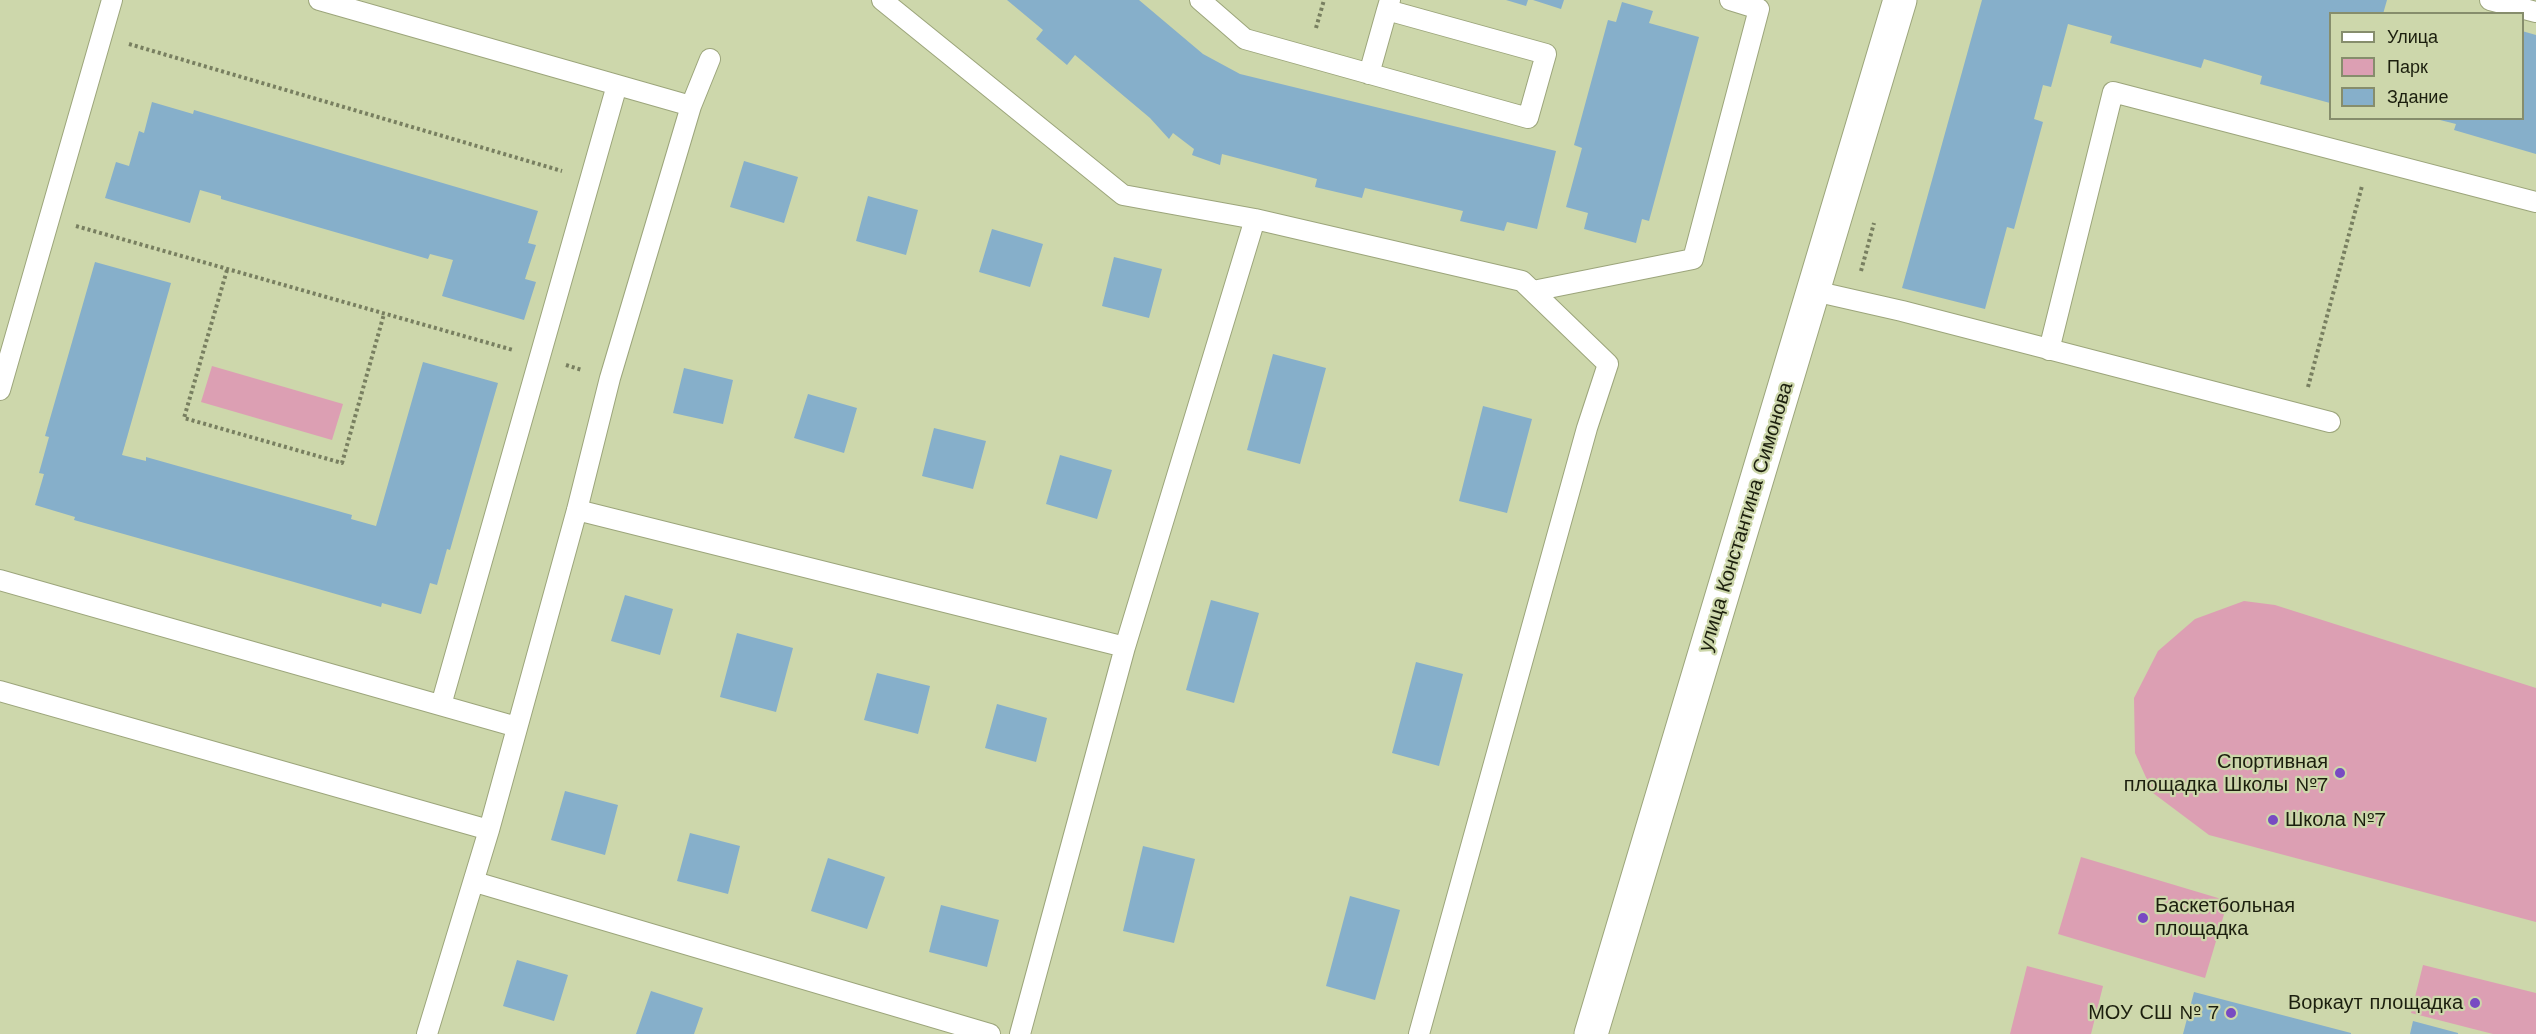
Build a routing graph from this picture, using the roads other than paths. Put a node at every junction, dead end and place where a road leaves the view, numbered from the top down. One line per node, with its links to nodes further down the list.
1 (112, 0): 19 (lane)
2 (319, 0): 12 (lane)
3 (882, 0): 15 (lane)
4 (1200, 0): 11 (lane)
5 (1730, 0): 16 (lane)
6 (1900, 0): 17 (street, улица Константина Симонова)
7 (2490, 0): 9 (lane)
8 (1389, 5): 11 (lane); 11 (lane)
9 (2536, 12)
10 (710, 59): 13 (lane)
11 (1370, 74)
12 (617, 85): 13 (lane); 25 (lane)
13 (691, 106): 21 (lane)
14 (2536, 202): 18 (lane)
15 (1255, 219): 16 (lane); 23 (lane)
16 (1533, 291): 32 (lane)
17 (1814, 291): 18 (lane); 33 (street, улица Константина Симонова)
18 (2049, 350): 20 (lane)
19 (0, 390)
20 (2330, 422)
21 (577, 510): 23 (lane); 26 (lane)
22 (0, 580): 25 (lane)
23 (1125, 647): 31 (lane)
24 (0, 690): 27 (lane)
25 (441, 705): 26 (lane)
26 (518, 727): 27 (lane)
27 (489, 830): 28 (lane)
28 (475, 882): 29 (lane); 30 (lane)
29 (427, 1034)
30 (990, 1034)
31 (1020, 1034)
32 (1419, 1034)
33 (1591, 1034)

